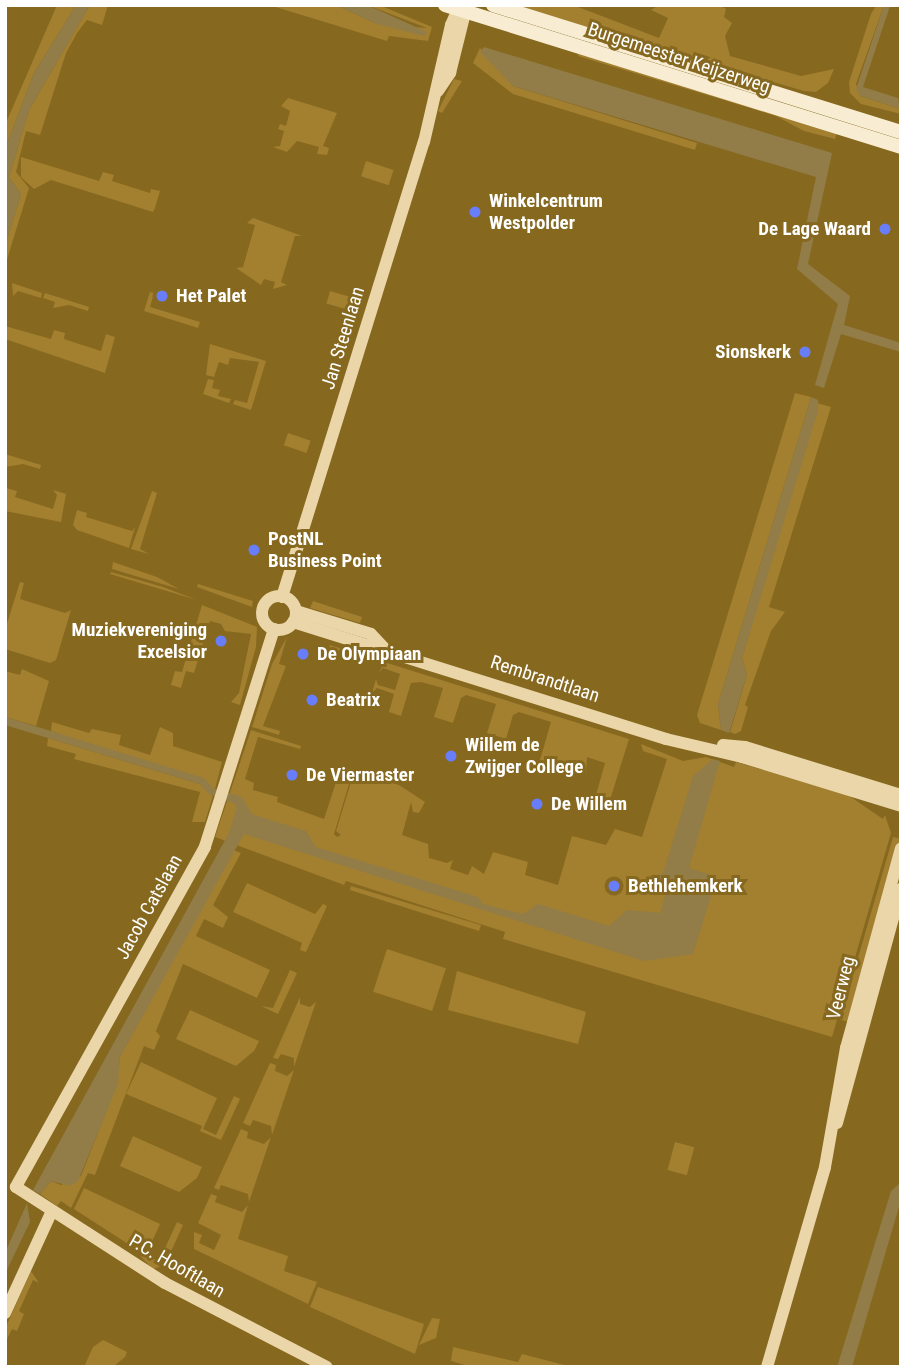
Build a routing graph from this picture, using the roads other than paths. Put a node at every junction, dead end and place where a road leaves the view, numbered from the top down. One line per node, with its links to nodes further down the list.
1 (493, 5): 3 (main road, Burgemeester Keijzerweg)
2 (459, 8): 4 (main road, Burgemeester Keijzerweg); 5 (street, Jan Steenlaan)
3 (901, 132)
4 (901, 147)
5 (282, 597): 6 (street); 7 (street)
6 (295, 616): 7 (street); 8 (street, Rembrandtlaan)
7 (274, 629): 14 (street, Jacob Catslaan)
8 (720, 748): 9 (street, Rembrandtlaan); 10 (street, Rembrandtlaan)
9 (901, 795)
10 (901, 806)
11 (901, 848): 13 (street, Veerweg)
12 (901, 889): 13 (street, Veerweg)
13 (831, 1140): 18 (street, Veerweg)
14 (21, 1190): 15 (street, P.C. Hooftlaan)
15 (48, 1208): 16 (street); 17 (street, P.C. Hooftlaan)
16 (5, 1313)
17 (327, 1367)
18 (767, 1367)

